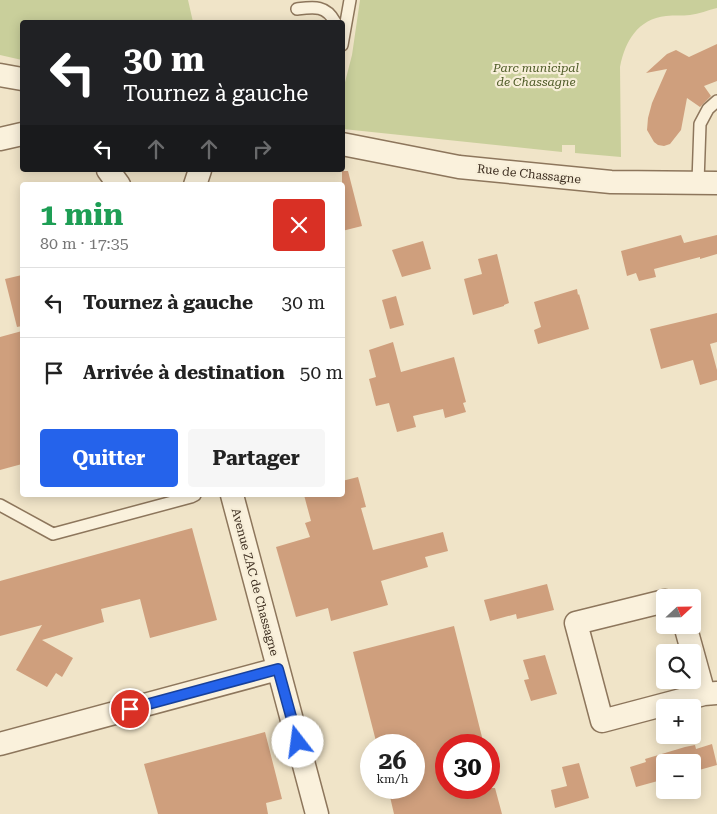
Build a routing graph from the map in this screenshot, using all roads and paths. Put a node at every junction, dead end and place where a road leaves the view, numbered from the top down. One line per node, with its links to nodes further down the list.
1 (350, 0): 4 (lane)
2 (297, 9): 3 (lane)
3 (333, 20)
4 (345, 28)
5 (0, 75): 6 (street)
6 (20, 79)
7 (717, 101): 11 (lane)
8 (20, 134): 9 (street)
9 (0, 138)
10 (345, 145): 11 (street, Rue de Chassagne)
11 (708, 183)
12 (193, 497): 14 (lane)
13 (233, 497): 17 (street, Avenue ZAC de Chassagne)
14 (0, 505)
15 (656, 603): 18 (street)
16 (688, 634): 18 (street)
17 (278, 669): 19 (street, Avenue ZAC de Chassagne); 20 (street, Avenue ZAC de Chassagne)
18 (711, 694)
19 (0, 744)
20 (317, 814)

